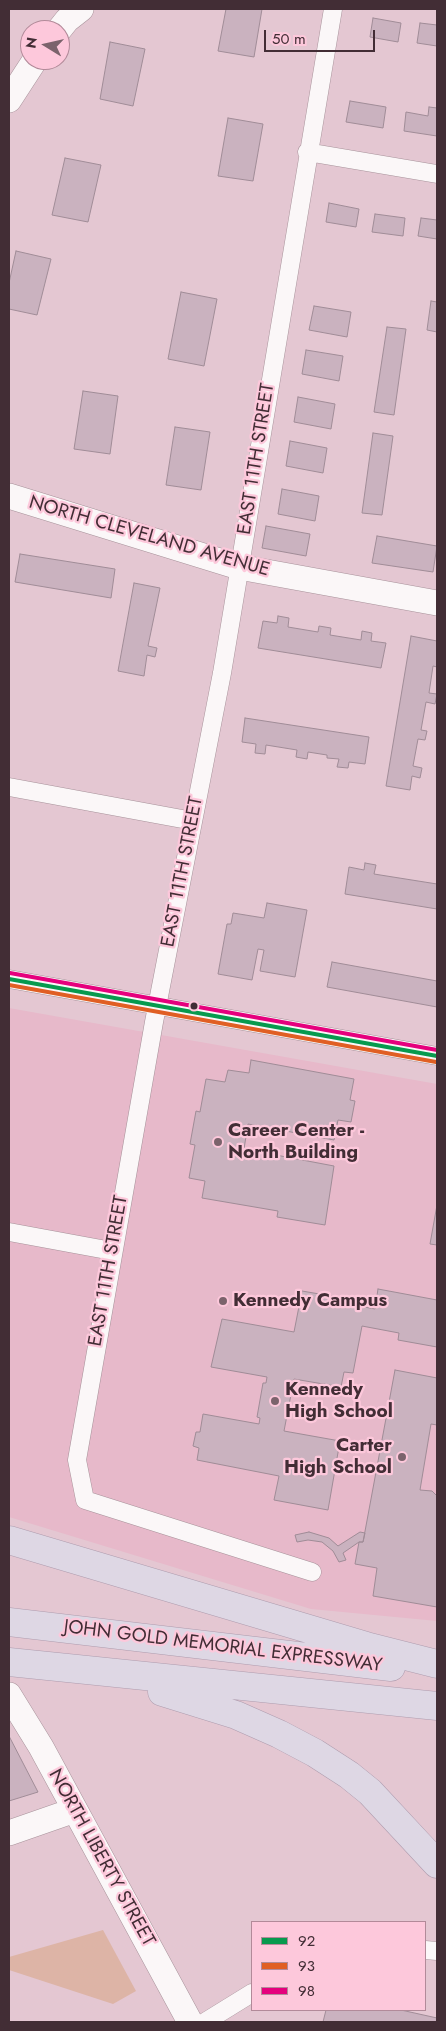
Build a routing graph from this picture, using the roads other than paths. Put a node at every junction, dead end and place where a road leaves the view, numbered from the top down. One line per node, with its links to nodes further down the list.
1 (81, 9): 3 (street)
2 (333, 9): 6 (street, EAST 11TH STREET)
3 (67, 20)
4 (28, 70): 5 (street)
5 (9, 100)
6 (308, 152): 7 (street); 9 (street, EAST 11TH STREET)
7 (437, 174)
8 (9, 496): 9 (street, NORTH CLEVELAND AVENUE)
9 (239, 567): 10 (street, NORTH CLEVELAND AVENUE); 12 (street, EAST 11TH STREET)
10 (437, 603)
11 (9, 787): 12 (street)
12 (193, 821): 14 (street, EAST 11TH STREET)
13 (9, 979): 14 (street)
14 (157, 1005): 15 (street); 17 (street, EAST 11TH STREET)
15 (437, 1056)
16 (9, 1232): 17 (street)
17 (112, 1251): 19 (street, EAST 11TH STREET)
18 (9, 1540): 22 (highway)
19 (312, 1572)
20 (9, 1622): 24 (highway, JOHN GOLD MEMORIAL EXPRESSWAY)
21 (14, 1662): 23 (highway, JOHN GOLD MEMORIAL EXPRESSWAY)
22 (437, 1664)
23 (81, 1670): 26 (highway, JOHN GOLD MEMORIAL EXPRESSWAY); 29 (highway)
24 (437, 1672)
25 (9, 1695): 27 (street, NORTH LIBERTY STREET)
26 (437, 1706)
27 (75, 1810): 28 (street); 31 (street, NORTH LIBERTY STREET)
28 (9, 1833)
29 (437, 1864)
30 (251, 1994): 32 (street)
31 (190, 2022)
32 (205, 2022)

